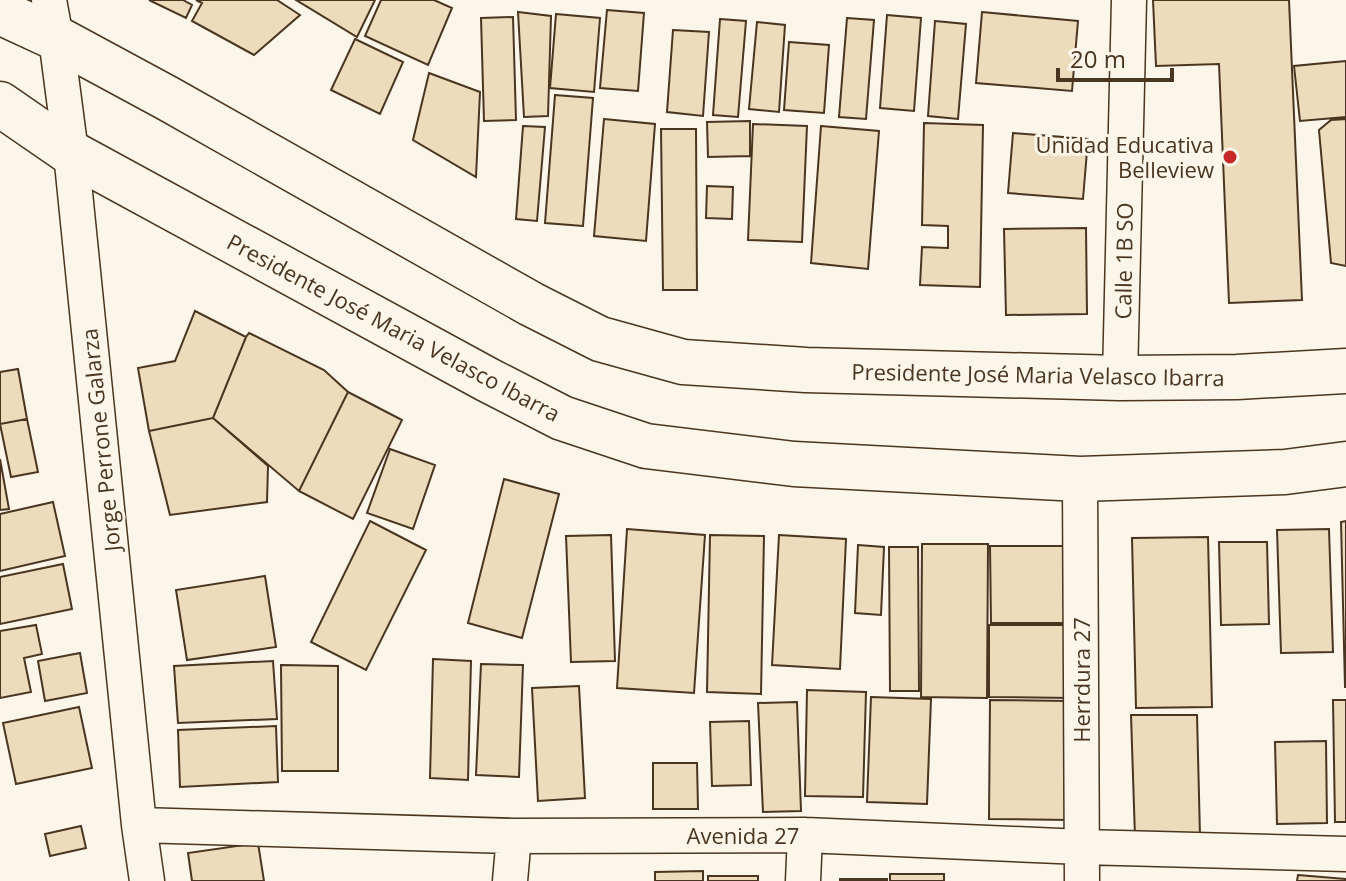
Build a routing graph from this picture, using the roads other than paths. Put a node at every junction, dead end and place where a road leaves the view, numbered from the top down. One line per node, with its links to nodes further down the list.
1 (1129, 0): 7 (street, Calle 1B SO)
2 (0, 12): 3 (main road, Presidente José Maria Velasco Ibarra)
3 (52, 19): 5 (street, Jorge Perrone Galarza); 7 (main road, Presidente José Maria Velasco Ibarra)
4 (0, 104): 5 (main road, Presidente José Maria Velasco Ibarra)
5 (71, 153): 9 (main road, Presidente José Maria Velasco Ibarra); 10 (street, Jorge Perrone Galarza)
6 (1346, 371): 7 (main road, Presidente José Maria Velasco Ibarra)
7 (1120, 378)
8 (1346, 464): 9 (main road, Presidente José Maria Velasco Ibarra)
9 (1080, 479): 13 (street, Herrdura 27)
10 (139, 825): 12 (street, Avenida 27); 15 (street, Jorge Perrone Galarza)
11 (805, 835): 12 (street, Avenida 27); 13 (street, Avenida 27); 17 (street)
12 (514, 836): 16 (street)
13 (1082, 847): 14 (street, Avenida 27); 18 (street, Herrdura 27)
14 (1346, 854)
15 (147, 881)
16 (510, 881)
17 (803, 881)
18 (1082, 881)

